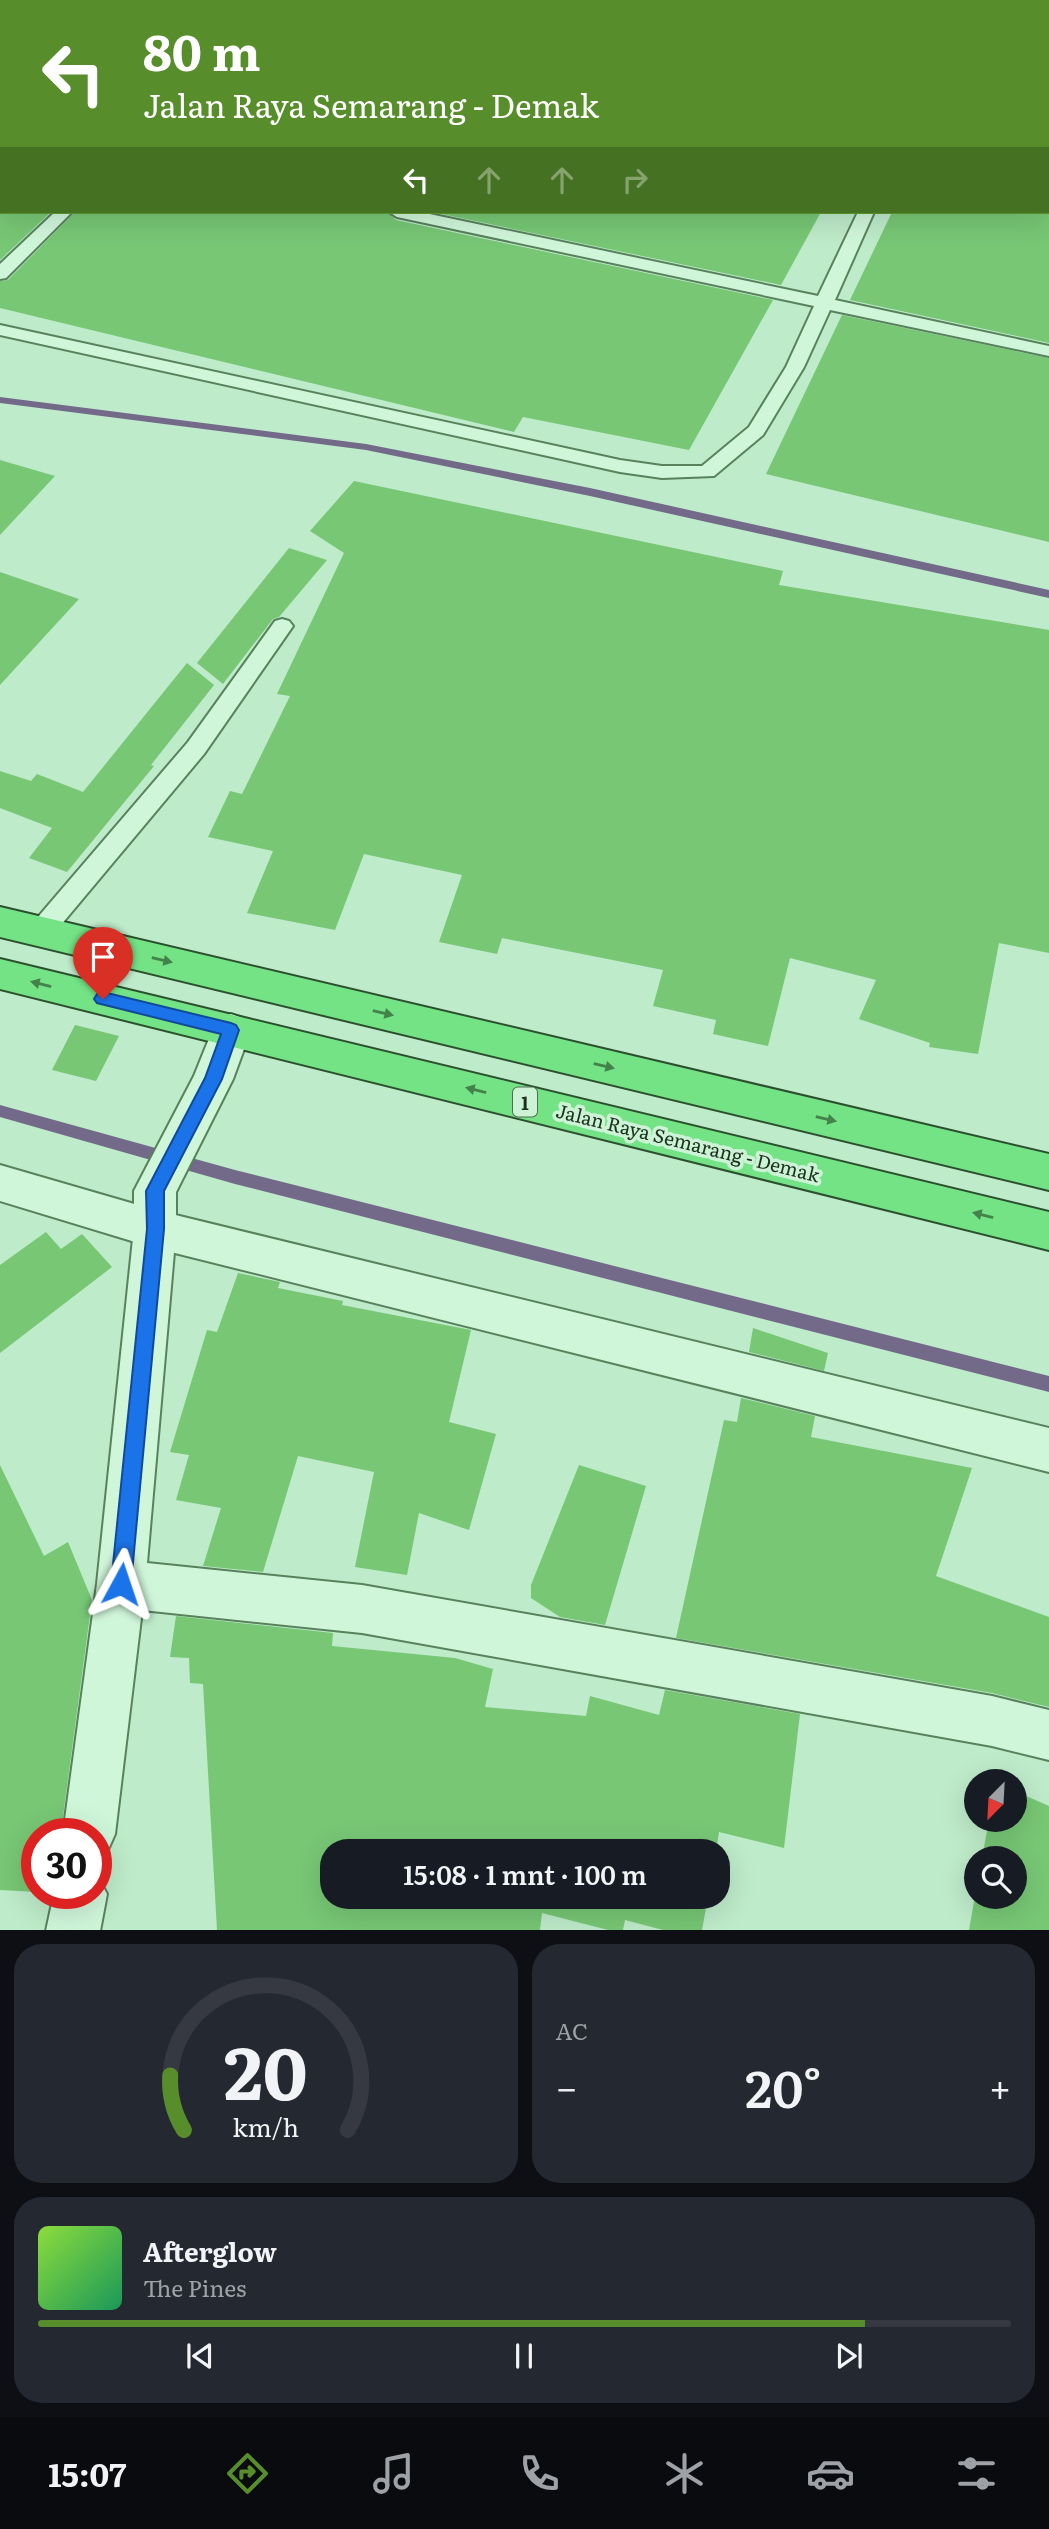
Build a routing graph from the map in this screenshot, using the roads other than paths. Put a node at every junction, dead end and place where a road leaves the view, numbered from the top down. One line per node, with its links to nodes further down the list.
1 (62, 214): 4 (lane)
2 (406, 214): 5 (lane)
3 (865, 214): 5 (lane)
4 (0, 274)
5 (824, 302): 6 (lane); 7 (lane)
6 (0, 330)
7 (1049, 351)
8 (282, 626): 10 (lane)
9 (0, 922): 10 (highway)
10 (41, 931): 13 (highway, one-way to 13)
11 (0, 974): 12 (highway, Jalan Raya Semarang - Demak / 1, one-way to 11)
12 (231, 1030): 15 (street); 16 (highway, Jalan Raya Semarang - Demak / 1, one-way to 12)
13 (1049, 1172)
14 (0, 1183): 15 (street)
15 (155, 1210): 17 (street); 18 (street)
16 (1049, 1231)
17 (1049, 1450)
18 (121, 1584): 19 (street); 20 (street)
19 (1049, 1735)
20 (91, 1818)
21 (77, 1909): 22 (street)
22 (73, 1930)

